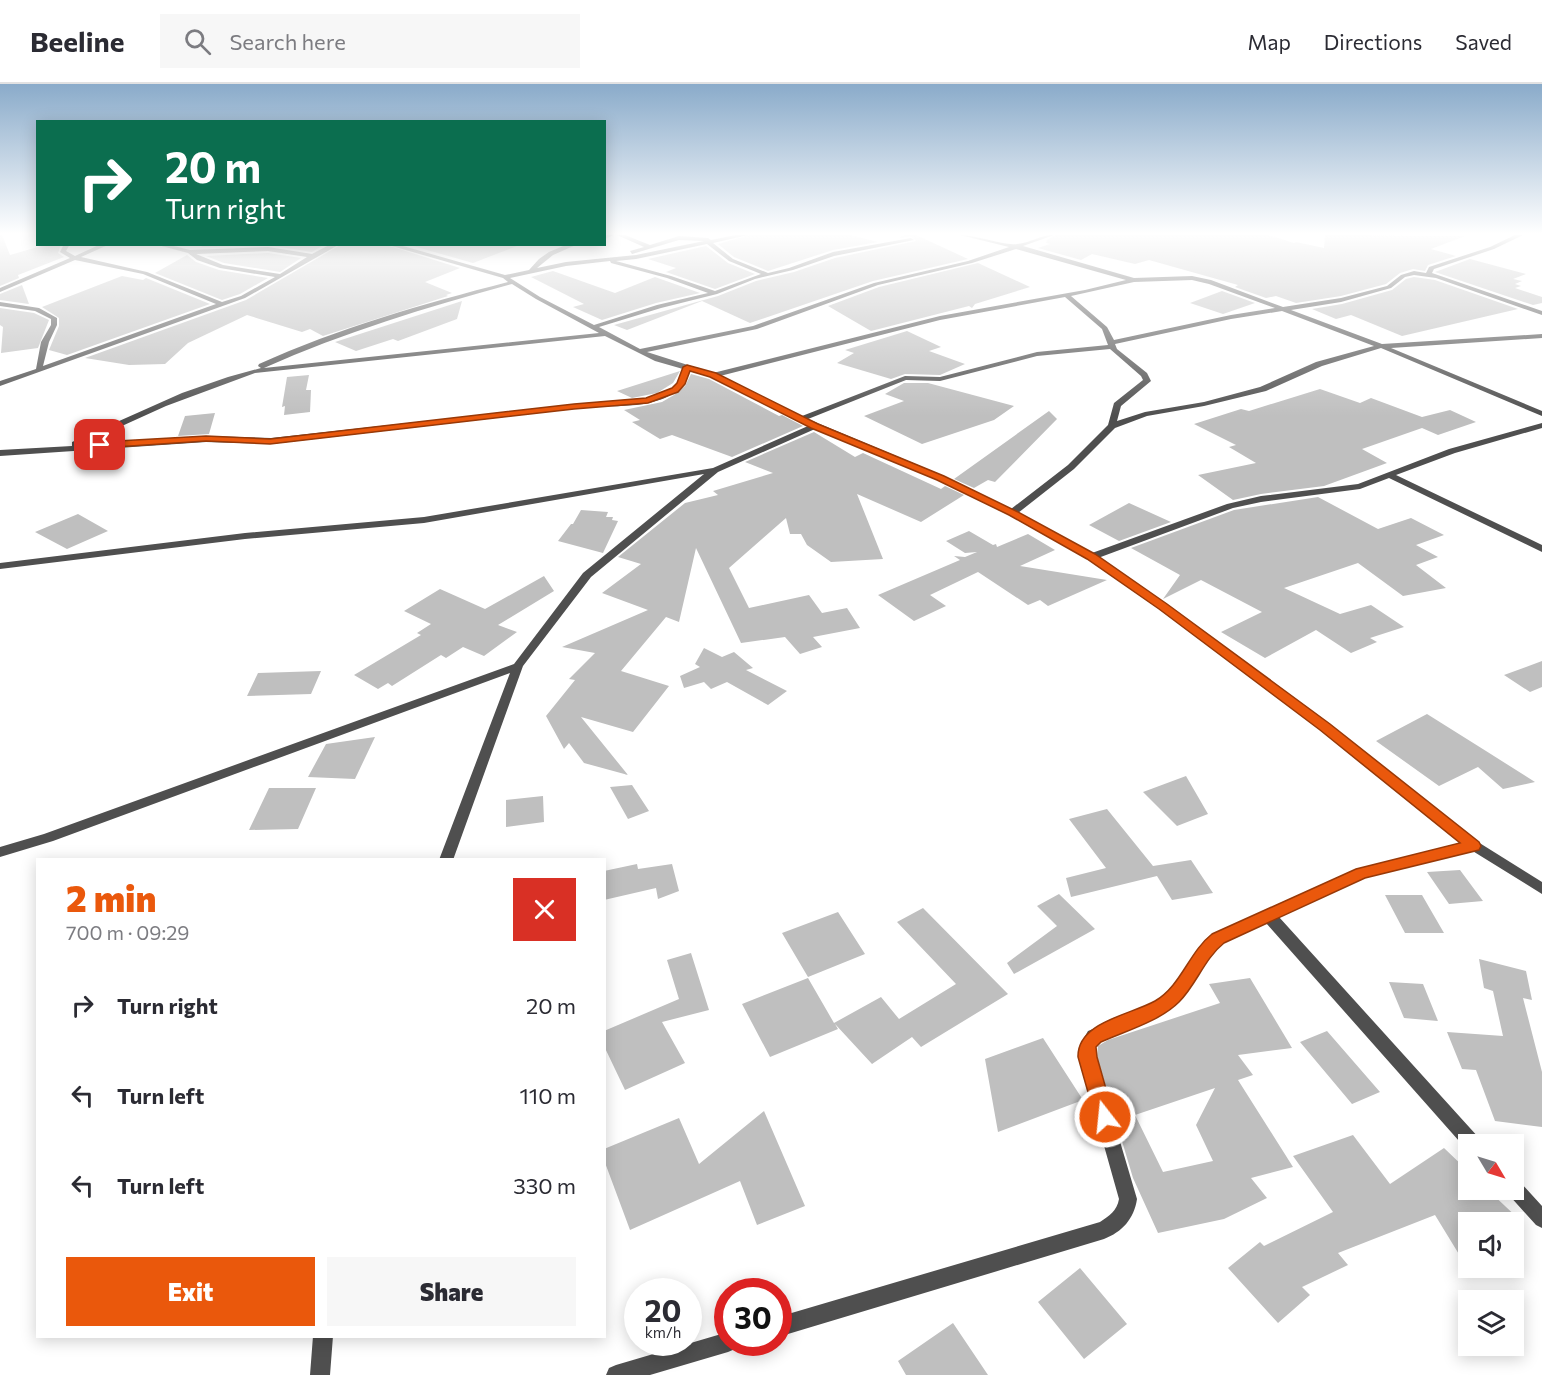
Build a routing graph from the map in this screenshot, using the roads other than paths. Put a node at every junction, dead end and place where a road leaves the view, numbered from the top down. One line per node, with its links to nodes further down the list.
1 (199, 295): 13 (street)
2 (247, 295): 13 (street)
3 (459, 295): 24 (street)
4 (534, 295): 16 (street)
5 (705, 295): 16 (street)
6 (845, 295): 21 (street)
7 (1065, 295): 25 (street)
8 (1066, 295): 19 (street)
9 (1246, 295): 14 (street)
10 (1359, 295): 14 (street)
11 (1489, 295): 15 (street)
12 (0, 304): 23 (street)
13 (223, 305): 23 (street)
14 (1283, 309): 19 (street); 20 (street)
15 (1542, 314)
16 (593, 327): 17 (street)
17 (606, 334): 21 (street); 24 (street)
18 (1542, 336): 20 (street)
19 (1110, 345): 28 (street); 31 (street)
20 (1381, 346): 27 (street); 31 (street)
21 (639, 351): 22 (street)
22 (687, 367): 25 (street); 32 (street)
23 (39, 368): 26 (street)
24 (254, 371): 32 (street)
25 (713, 375): 28 (street)
26 (0, 384)
27 (1542, 414)
28 (802, 419): 30 (street)
29 (1542, 425): 35 (street)
30 (815, 426): 34 (street); 36 (street)
31 (1112, 426): 36 (street)
32 (66, 448): 33 (street)
33 (0, 453)
34 (715, 470): 39 (street); 40 (street)
35 (1391, 476): 37 (street); 38 (street)
36 (1012, 513): 38 (street)
37 (1542, 549)
38 (1091, 557): 41 (street)
39 (0, 566)
40 (518, 666): 42 (street); 43 (street)
41 (1473, 846): 44 (street); 45 (street)
42 (0, 852)
43 (447, 858)
44 (1542, 889)
45 (1269, 916): 46 (street); 49 (street)
46 (1464, 1134)
47 (1524, 1199): 48 (street)
48 (1542, 1219)
49 (792, 1323)
50 (323, 1338): 52 (street)
51 (714, 1346): 53 (street)
52 (320, 1375)
53 (616, 1375)

